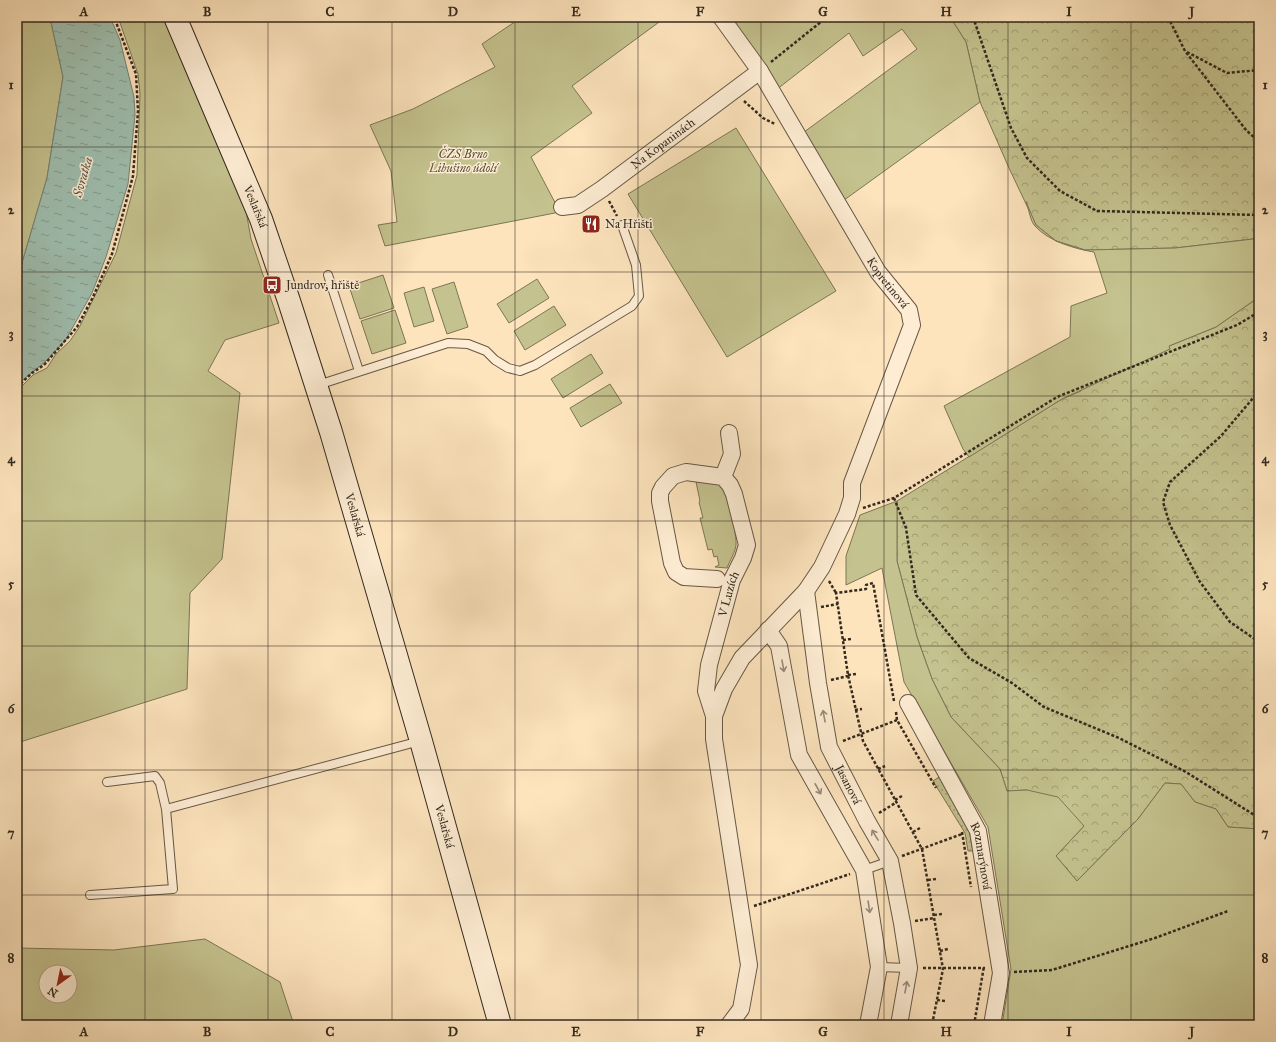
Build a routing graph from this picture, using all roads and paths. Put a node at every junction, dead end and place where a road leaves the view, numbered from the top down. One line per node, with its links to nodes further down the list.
1 (114, 17): 21 (path)
2 (175, 17): 20 (street, Veslařská)
3 (721, 17): 9 (street, Kopretinová)
4 (826, 17): 9 (path)
5 (973, 17): 15 (path)
6 (1168, 17): 7 (path)
7 (1185, 51): 8 (path); 12 (path)
8 (1259, 70)
9 (760, 71): 11 (street, Kopretinová); 14 (street, Na Kopaninách)
10 (743, 100): 11 (path)
11 (794, 130): 26 (street, Kopretinová)
12 (1259, 142)
13 (607, 198): 16 (path)
14 (562, 207)
15 (1259, 215)
16 (622, 225): 19 (lane)
17 (328, 275): 19 (lane)
18 (1259, 312): 25 (path)
19 (360, 371): 20 (lane)
20 (315, 386): 42 (street, Veslařská)
21 (17, 388)
22 (1259, 390): 32 (path)
23 (729, 433): 24 (street)
24 (722, 477): 27 (street, V Luzích); 39 (street, V Luzích)
25 (894, 498): 26 (path); 52 (path)
26 (847, 514): 28 (street, Kopretinová)
27 (717, 579)
28 (806, 591): 29 (street); 43 (street, Jasanová, one-way to 28)
29 (768, 630): 39 (street); 58 (street, one-way to 58)
30 (850, 639): 31 (path)
31 (843, 640): 34 (path); 40 (path)
32 (1259, 642)
33 (856, 674): 34 (path)
34 (848, 676): 35 (path); 38 (path)
35 (834, 679)
36 (908, 703): 76 (street, Rozmarýnová)
37 (862, 709): 38 (path)
38 (855, 710): 41 (path)
39 (714, 716): 80 (street)
40 (897, 720): 41 (path); 47 (path)
41 (861, 734): 43 (path); 45 (path)
42 (421, 741): 50 (lane); 79 (street, Veslařská)
43 (829, 747): 57 (street, Jasanová, one-way to 43)
44 (885, 766): 45 (path)
45 (878, 769): 49 (path)
46 (107, 782): 50 (lane)
47 (939, 792)
48 (902, 796): 49 (path)
49 (896, 801): 51 (path); 54 (path)
50 (166, 809): 62 (lane)
51 (884, 810)
52 (1259, 818)
53 (920, 828): 54 (path)
54 (913, 832): 55 (path)
55 (922, 849): 56 (path); 60 (path); 61 (path)
56 (915, 851)
57 (890, 861): 58 (lane); 72 (street, Jasanová)
58 (864, 870): 63 (path); 71 (street, one-way to 71)
59 (936, 879): 60 (path)
60 (928, 880): 66 (path)
61 (971, 889)
62 (90, 895)
63 (750, 907)
64 (1228, 911): 76 (path)
65 (942, 914): 66 (path)
66 (934, 916): 67 (path); 69 (path)
67 (920, 920)
68 (948, 949): 69 (path)
69 (940, 951): 75 (path)
70 (983, 960): 73 (path)
71 (879, 967): 72 (lane); 81 (street)
72 (909, 968): 82 (street, Jasanová, one-way to 72)
73 (985, 968): 75 (path); 84 (path)
74 (932, 969): 75 (path)
75 (943, 969): 77 (path)
76 (1001, 973): 85 (street, Rozmarýnová)
77 (937, 1000): 78 (path); 83 (path)
78 (945, 1001)
79 (500, 1025)
80 (729, 1025)
81 (868, 1025)
82 (899, 1025)
83 (932, 1025)
84 (974, 1025)
85 (992, 1025)

